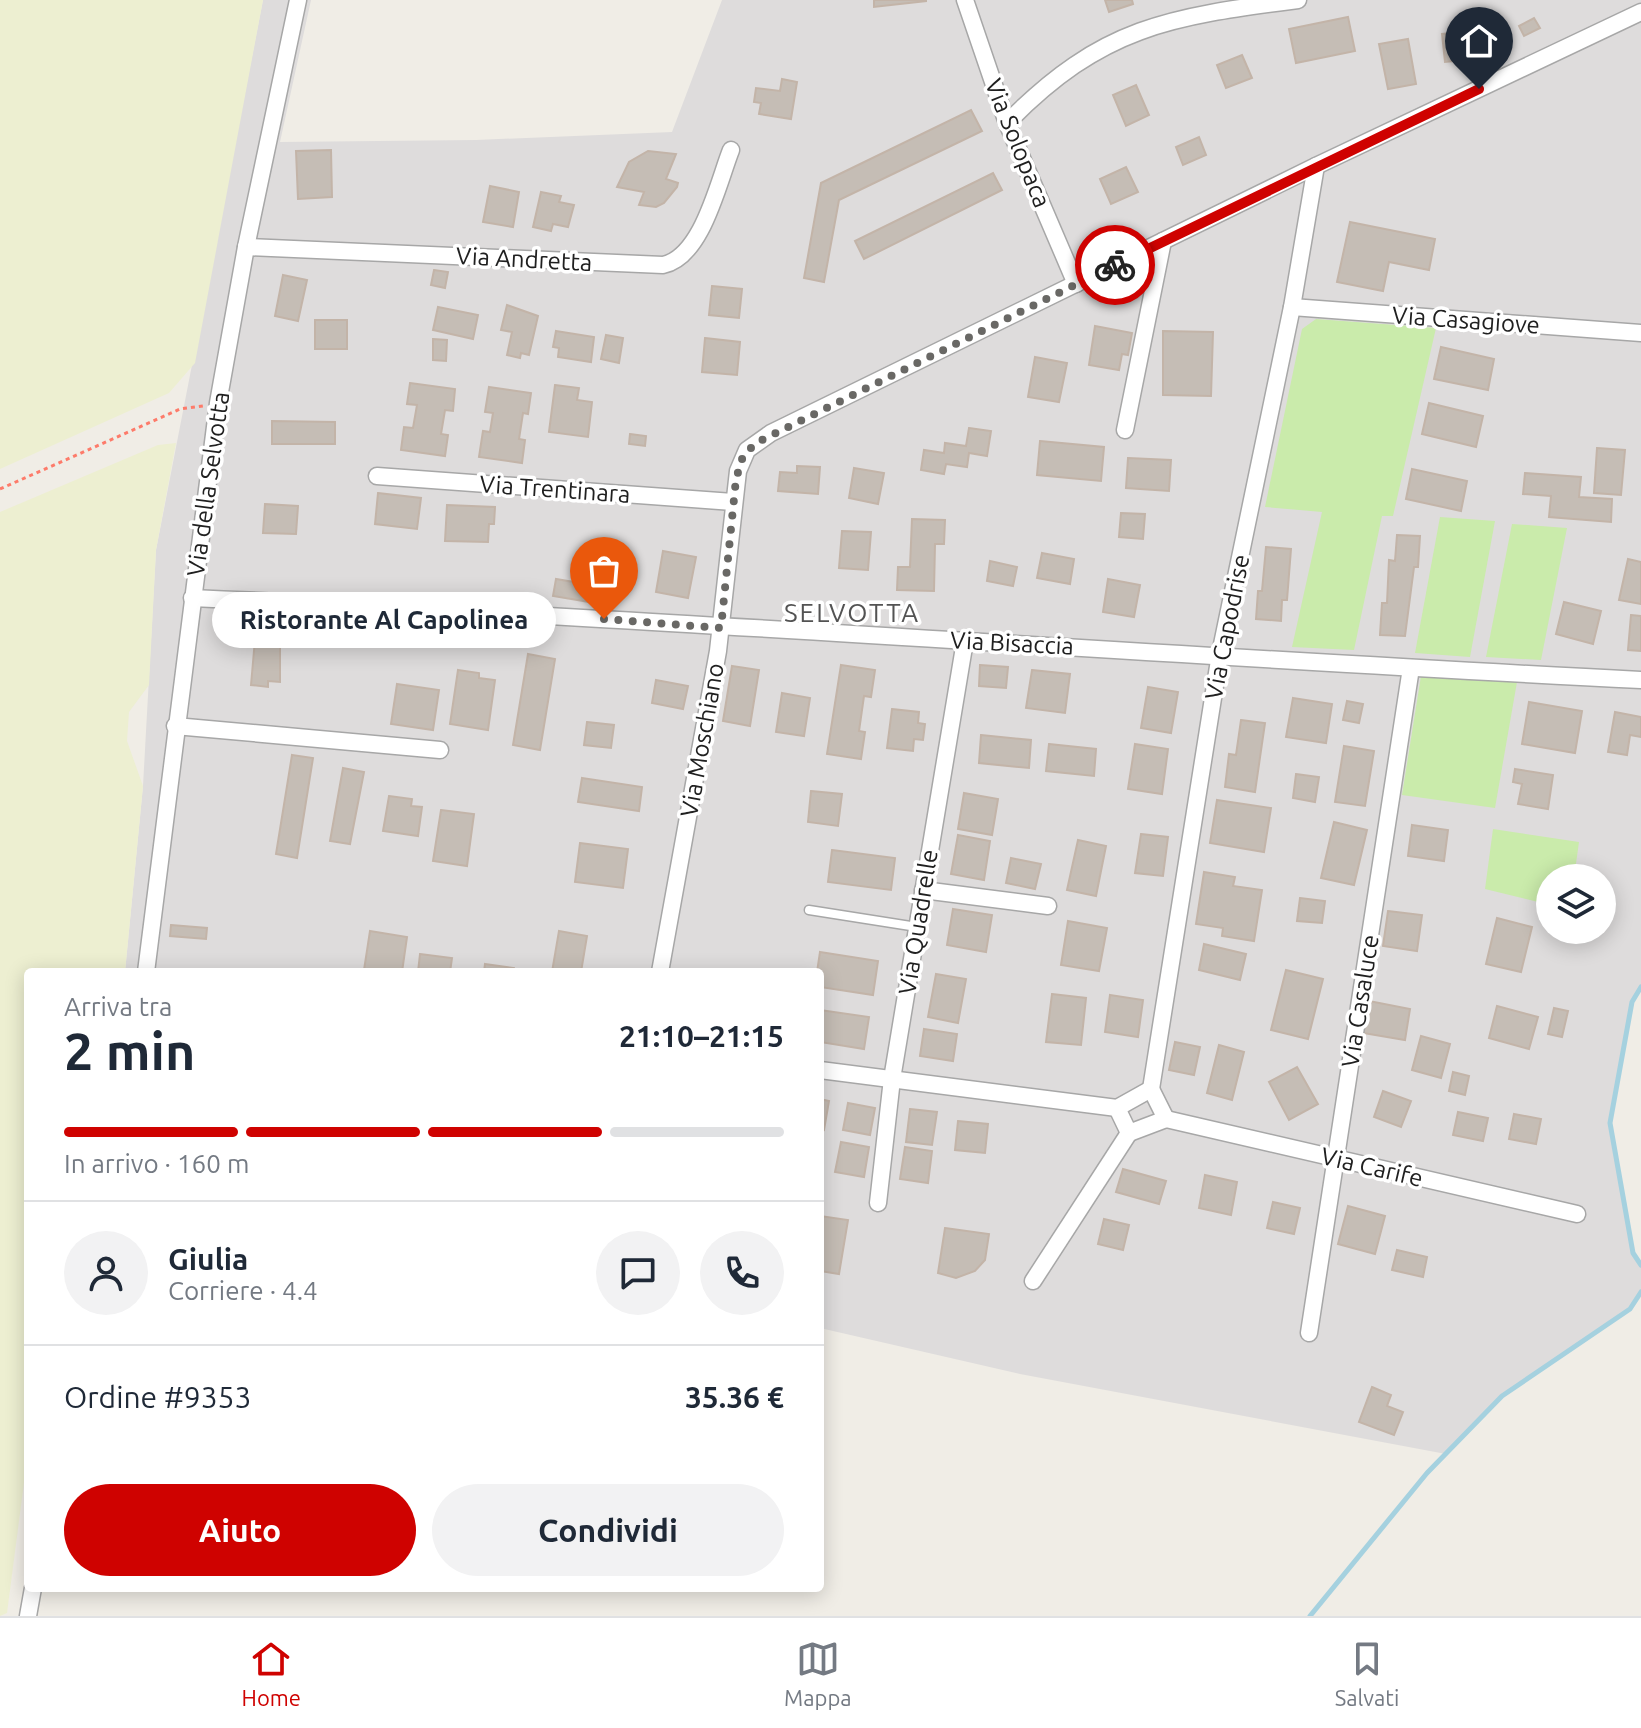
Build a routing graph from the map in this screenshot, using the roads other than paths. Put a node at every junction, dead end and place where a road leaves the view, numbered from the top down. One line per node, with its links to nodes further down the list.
1 (298, 0): 9 (street, Via della Selvotta)
2 (965, 0): 5 (street, Via Solopaca)
3 (1298, 0): 5 (street)
4 (1641, 12): 7 (street, Via Moschiano)
5 (1007, 123): 10 (street, Via Solopaca)
6 (731, 150): 9 (street, Via Andretta)
7 (1316, 166): 8 (street, Via Moschiano); 11 (street, Via Capodrise)
8 (1163, 241): 10 (street, Via Moschiano); 13 (street)
9 (246, 247): 16 (street, Via della Selvotta)
10 (1076, 284): 15 (street, Via Moschiano)
11 (1292, 307): 12 (street, Via Casagiove); 19 (street, Via Capodrise)
12 (1641, 333)
13 (1125, 430)
14 (377, 476): 15 (street, Via Trentinara)
15 (733, 502): 17 (street, Via Moschiano)
16 (192, 598): 17 (street, Via Bisaccia); 22 (street, Via della Selvotta)
17 (721, 628): 18 (street, Via Bisaccia); 29 (street, Via Moschiano)
18 (965, 641): 19 (street, Via Bisaccia); 24 (street, Via Quadrelle)
19 (1220, 654): 20 (street, Via Bisaccia); 32 (street, Via Capodrise)
20 (1411, 668): 21 (street, Via Bisaccia); 36 (street, Via Casaluce)
21 (1641, 680)
22 (175, 726): 23 (street); 28 (street, Via della Selvotta)
23 (440, 750)
24 (923, 890): 25 (street); 27 (street, Via Quadrelle)
25 (1048, 906)
26 (809, 910): 27 (lane)
27 (917, 927): 31 (street, Via Quadrelle)
28 (146, 968)
29 (661, 968)
30 (824, 1070): 31 (street)
31 (892, 1079): 33 (street); 37 (street, Via Quadrelle)
32 (1151, 1089): 33 (street); 34 (street)
33 (1117, 1108): 35 (street)
34 (1166, 1119): 35 (street); 36 (street, Via Carife)
35 (1129, 1133): 39 (street)
36 (1336, 1159): 38 (street, Via Carife); 40 (street, Via Casaluce)
37 (878, 1203)
38 (1577, 1214)
39 (1033, 1281)
40 (1309, 1333)
41 (32, 1592): 42 (street)
42 (28, 1616)

